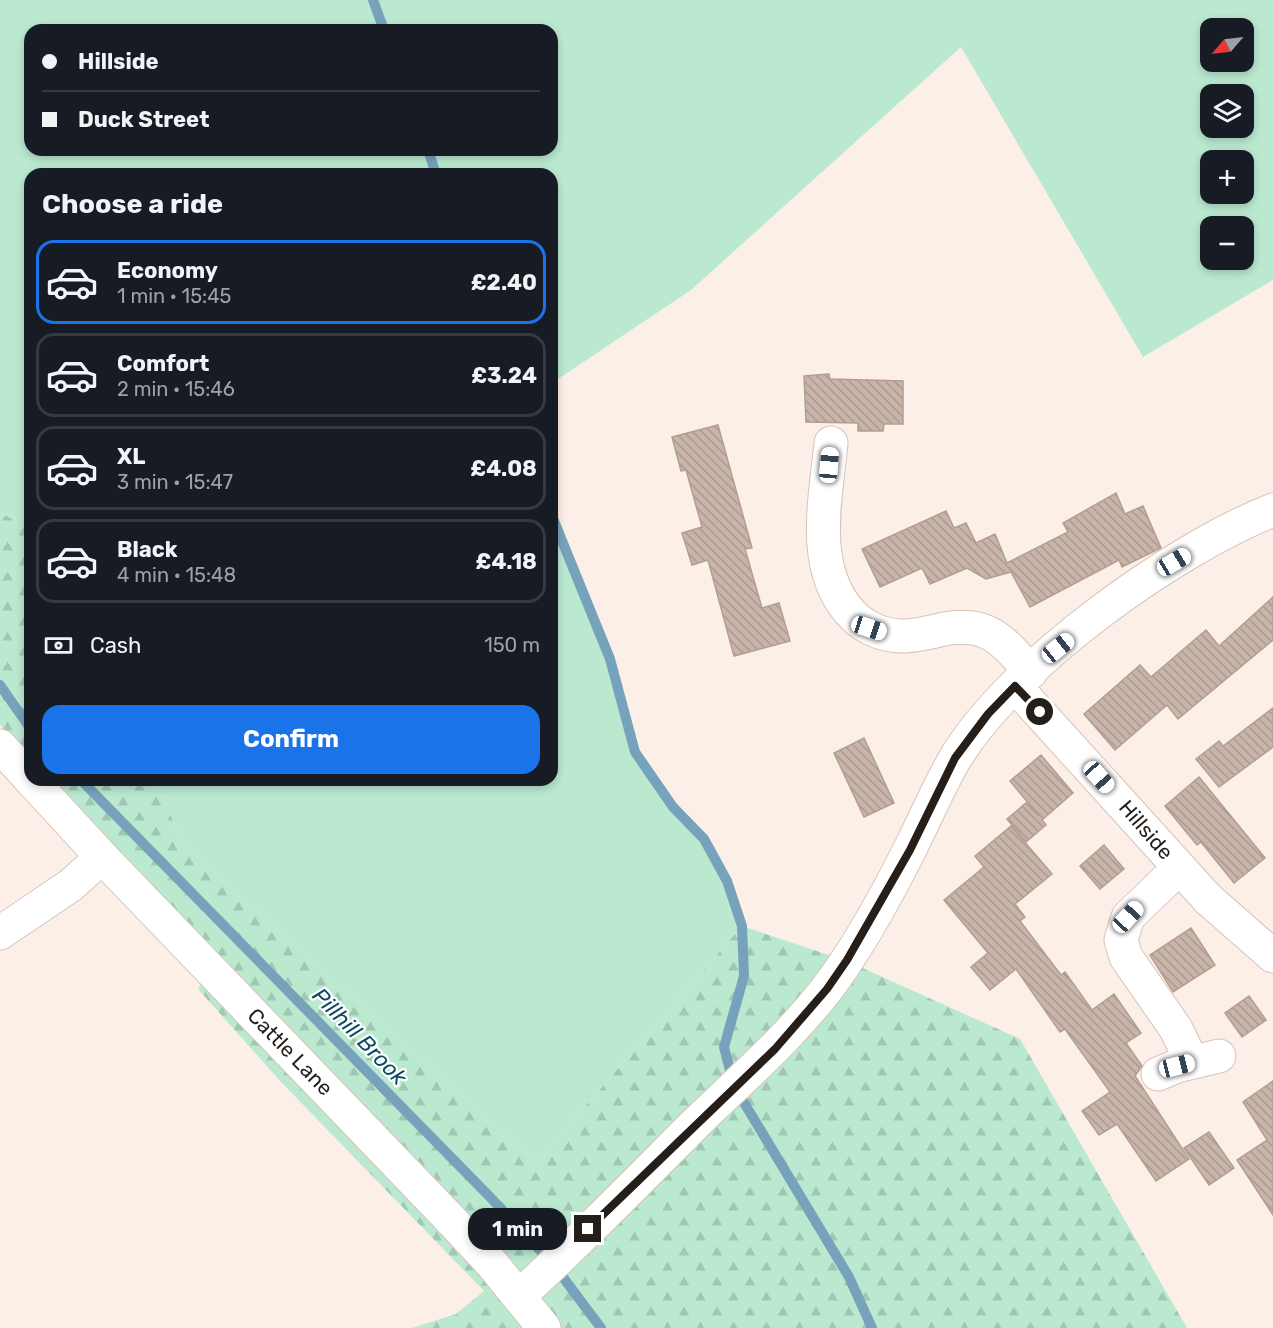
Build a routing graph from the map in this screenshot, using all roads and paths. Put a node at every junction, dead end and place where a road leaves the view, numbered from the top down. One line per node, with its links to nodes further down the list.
1 (831, 443): 3 (street, Hillside)
2 (1273, 510): 3 (street)
3 (1023, 679): 8 (street, Hillside); 12 (street)
4 (0, 746): 5 (street, Cattle Lane)
5 (24, 772)
6 (37, 786): 7 (street, Cattle Lane)
7 (102, 857): 9 (street); 12 (street, Cattle Lane)
8 (1179, 868): 10 (street, Hillside); 11 (street, Hillside)
9 (0, 933)
10 (1273, 956)
11 (1158, 1074)
12 (526, 1290): 13 (street, Cattle Lane)
13 (544, 1328)

